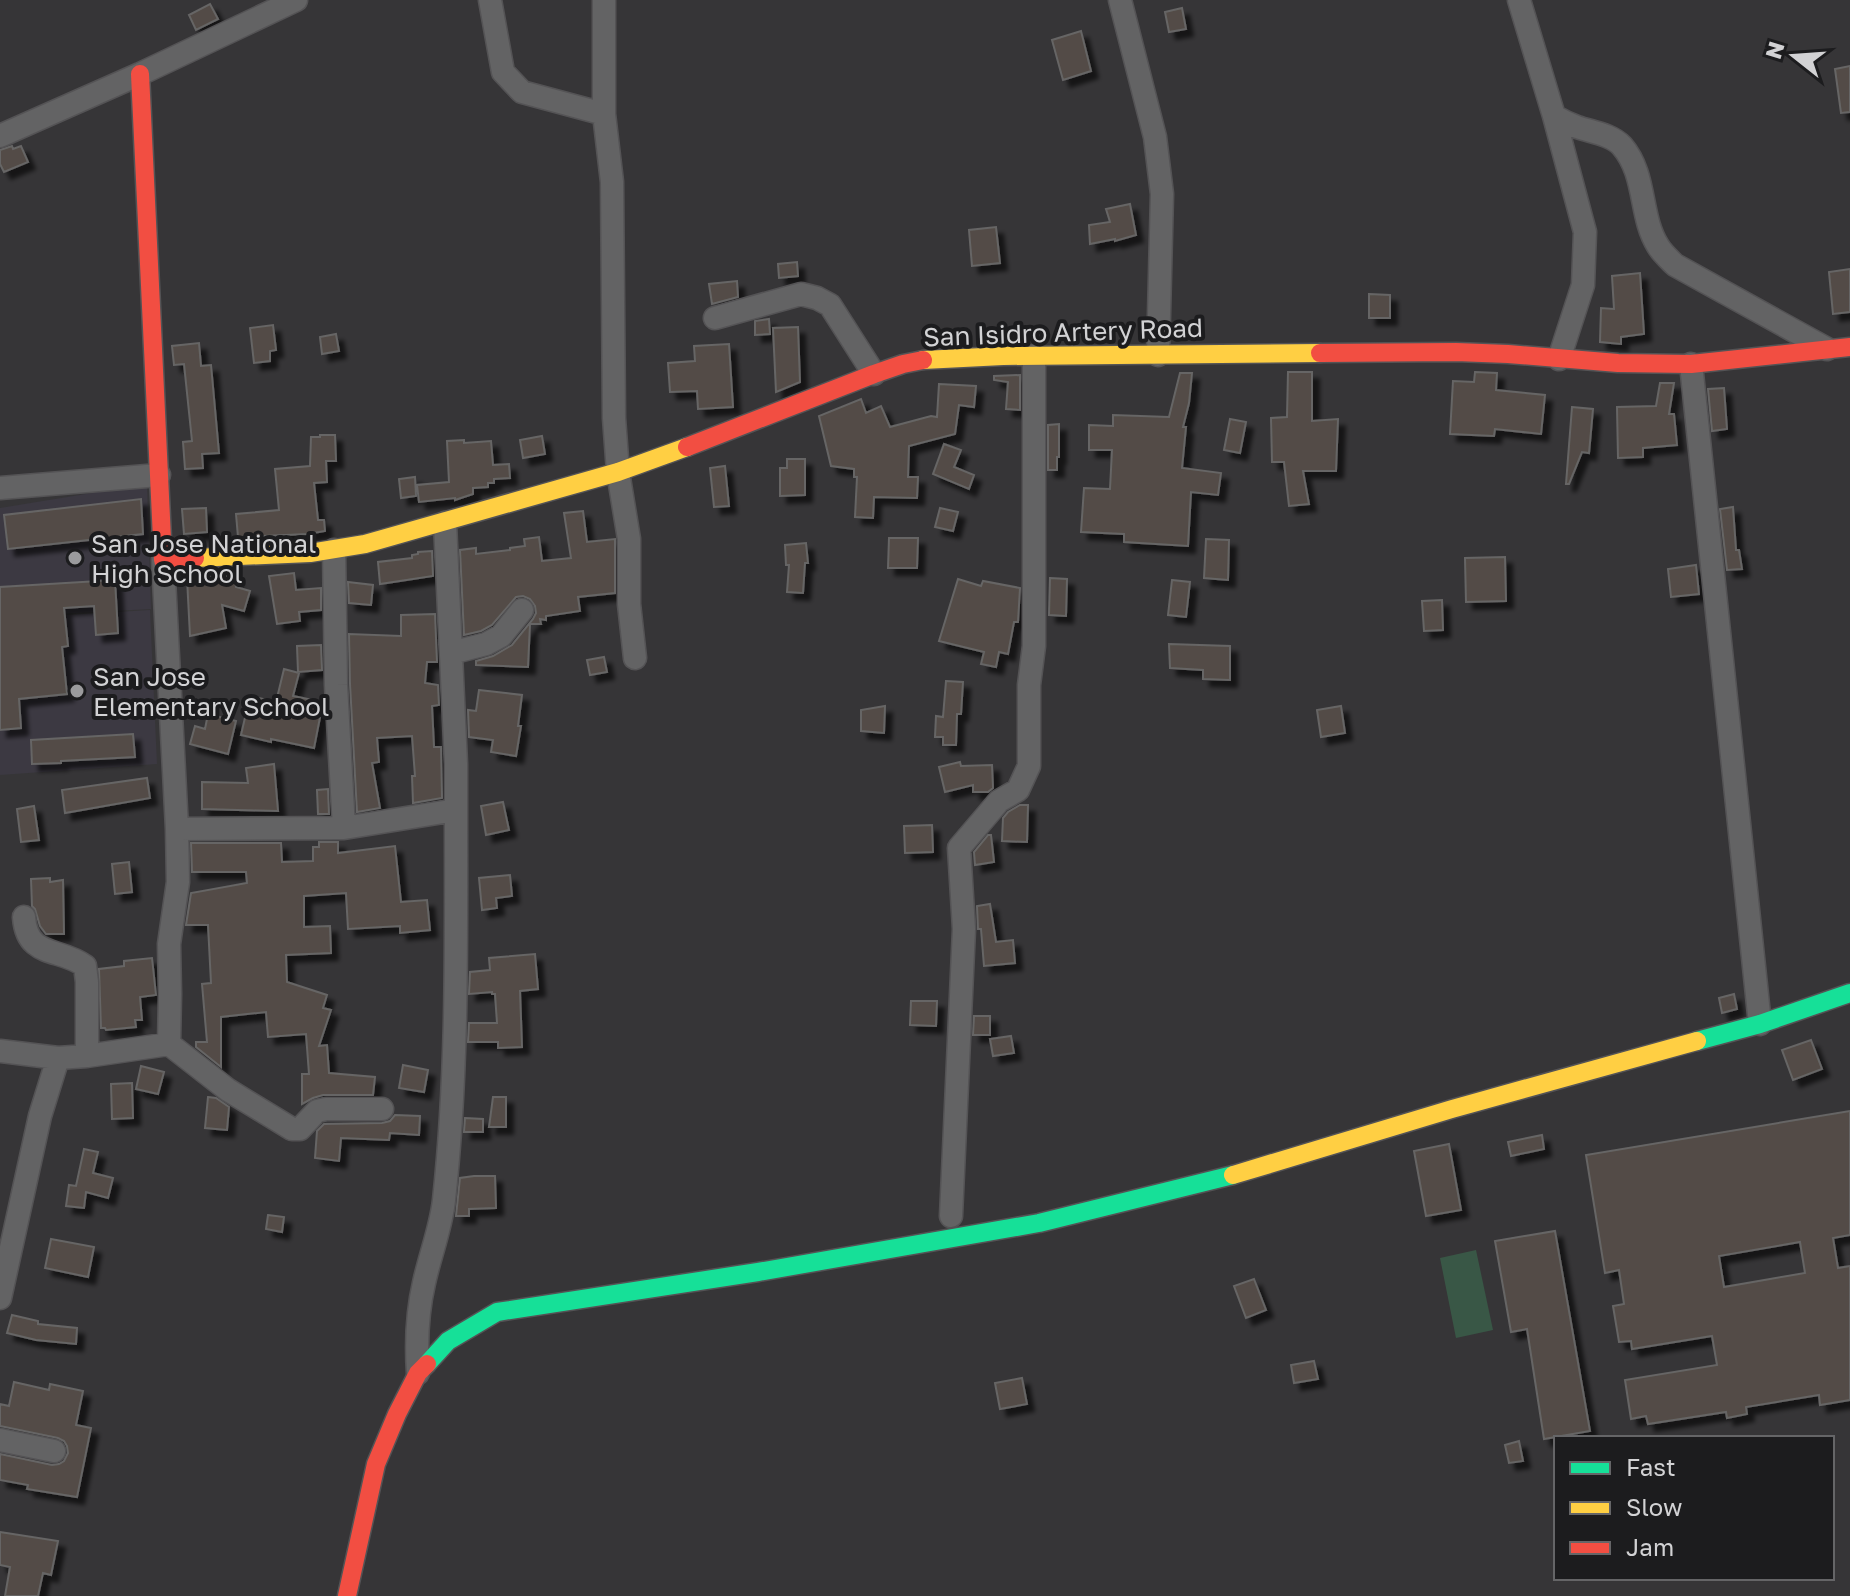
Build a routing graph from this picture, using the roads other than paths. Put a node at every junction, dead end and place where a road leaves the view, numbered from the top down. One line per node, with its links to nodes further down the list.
1 (296, 0): 6 (street)
2 (490, 0): 7 (street)
3 (604, 0): 7 (street)
4 (1120, 0): 13 (street)
5 (1519, 0): 8 (street)
6 (140, 74): 9 (street); 19 (street)
7 (604, 114): 18 (street)
8 (1554, 116): 12 (street); 15 (street)
9 (0, 136)
10 (715, 318): 17 (street)
11 (1850, 347): 12 (street, San Isidro Artery Road)
12 (1827, 349): 16 (street, San Isidro Artery Road)
13 (1158, 355): 14 (street, San Isidro Artery Road); 15 (street, San Isidro Artery Road)
14 (1034, 356): 17 (street, San Isidro Artery Road); 38 (street)
15 (1559, 359): 16 (street, San Isidro Artery Road)
16 (1691, 364): 32 (street)
17 (874, 374): 18 (street, San Isidro Artery Road)
18 (618, 472): 21 (street, San Isidro Artery Road); 26 (street)
19 (159, 475): 20 (street); 23 (street)
20 (0, 488)
21 (445, 523): 22 (street, San Isidro Artery Road); 25 (street)
22 (334, 550): 23 (street, San Isidro Artery Road); 28 (street)
23 (163, 560): 29 (street)
24 (522, 610): 25 (street)
25 (451, 653): 27 (street)
26 (635, 658)
27 (456, 810): 28 (street); 40 (street)
28 (344, 828): 29 (street)
29 (177, 829): 33 (street)
30 (24, 917): 35 (street)
31 (1850, 993): 32 (street)
32 (1760, 1024): 40 (street)
33 (169, 1044): 35 (street); 37 (street)
34 (0, 1051): 36 (street)
35 (87, 1056): 36 (street)
36 (58, 1058): 39 (street)
37 (382, 1109)
38 (951, 1216)
39 (0, 1298)
40 (418, 1373): 43 (street)
41 (0, 1440): 42 (street)
42 (54, 1451)
43 (347, 1596)

